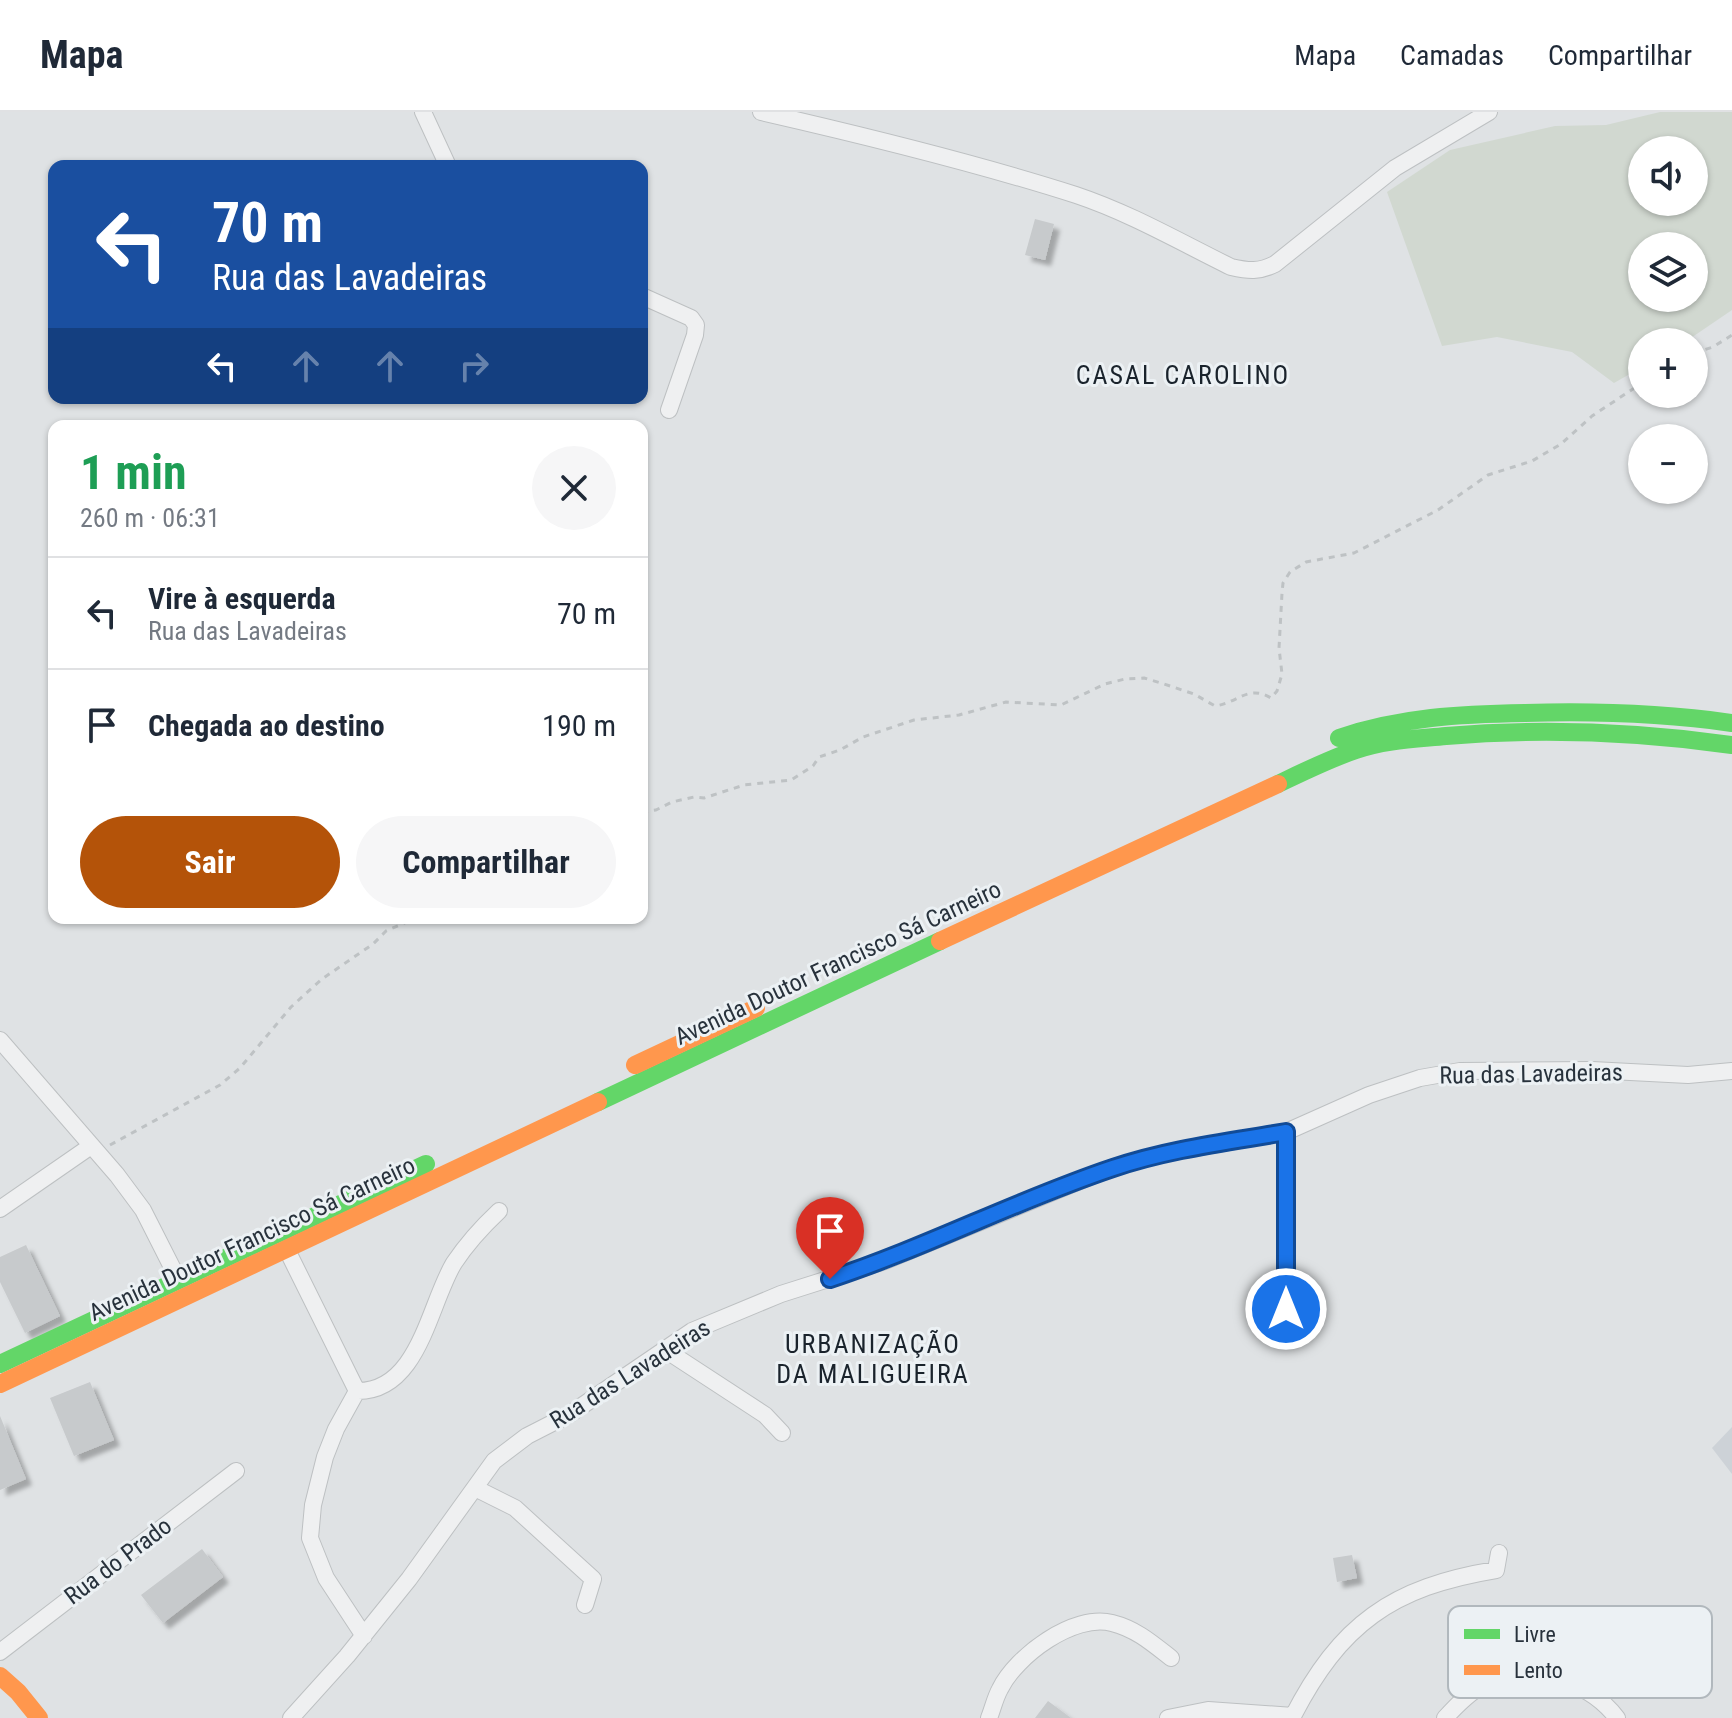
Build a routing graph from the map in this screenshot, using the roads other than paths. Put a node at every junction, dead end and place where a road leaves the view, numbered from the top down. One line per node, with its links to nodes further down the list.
1 (423, 112): 4 (street)
2 (761, 112): 3 (street)
3 (1489, 112)
4 (445, 160)
5 (648, 299): 6 (street)
6 (669, 410)
7 (1732, 723): 16 (main road, Avenida Doutor Francisco Sá Carneiro)
8 (1732, 745): 15 (main road, Avenida Doutor Francisco Sá Carneiro)
9 (0, 1040): 12 (street)
10 (1732, 1071): 11 (street, Rua das Lavadeiras)
11 (1286, 1132): 17 (street); 18 (street, Rua das Lavadeiras)
12 (93, 1149): 13 (street); 16 (street)
13 (0, 1209)
14 (499, 1211): 21 (street)
15 (287, 1250): 20 (main road, Avenida Doutor Francisco Sá Carneiro); 21 (street)
16 (178, 1279): 19 (main road, Avenida Doutor Francisco Sá Carneiro)
17 (1286, 1309)
18 (664, 1349): 22 (street); 24 (street, Rua das Lavadeiras)
19 (0, 1364)
20 (0, 1384)
21 (357, 1391): 27 (street)
22 (782, 1433)
23 (236, 1471): 28 (street, Rua do Prado)
24 (475, 1488): 26 (street); 27 (street, Rua das Lavadeiras)
25 (1499, 1553): 33 (street)
26 (585, 1605)
27 (364, 1636): 35 (street, Rua das Lavadeiras)
28 (0, 1652)
29 (1171, 1658): 36 (street)
30 (0, 1676): 34 (main road)
31 (1469, 1698): 38 (street)
32 (1596, 1698): 39 (street)
33 (1292, 1717): 37 (street)
34 (39, 1718)
35 (291, 1718)
36 (989, 1718)
37 (1168, 1718)
38 (1445, 1718)
39 (1617, 1718)

